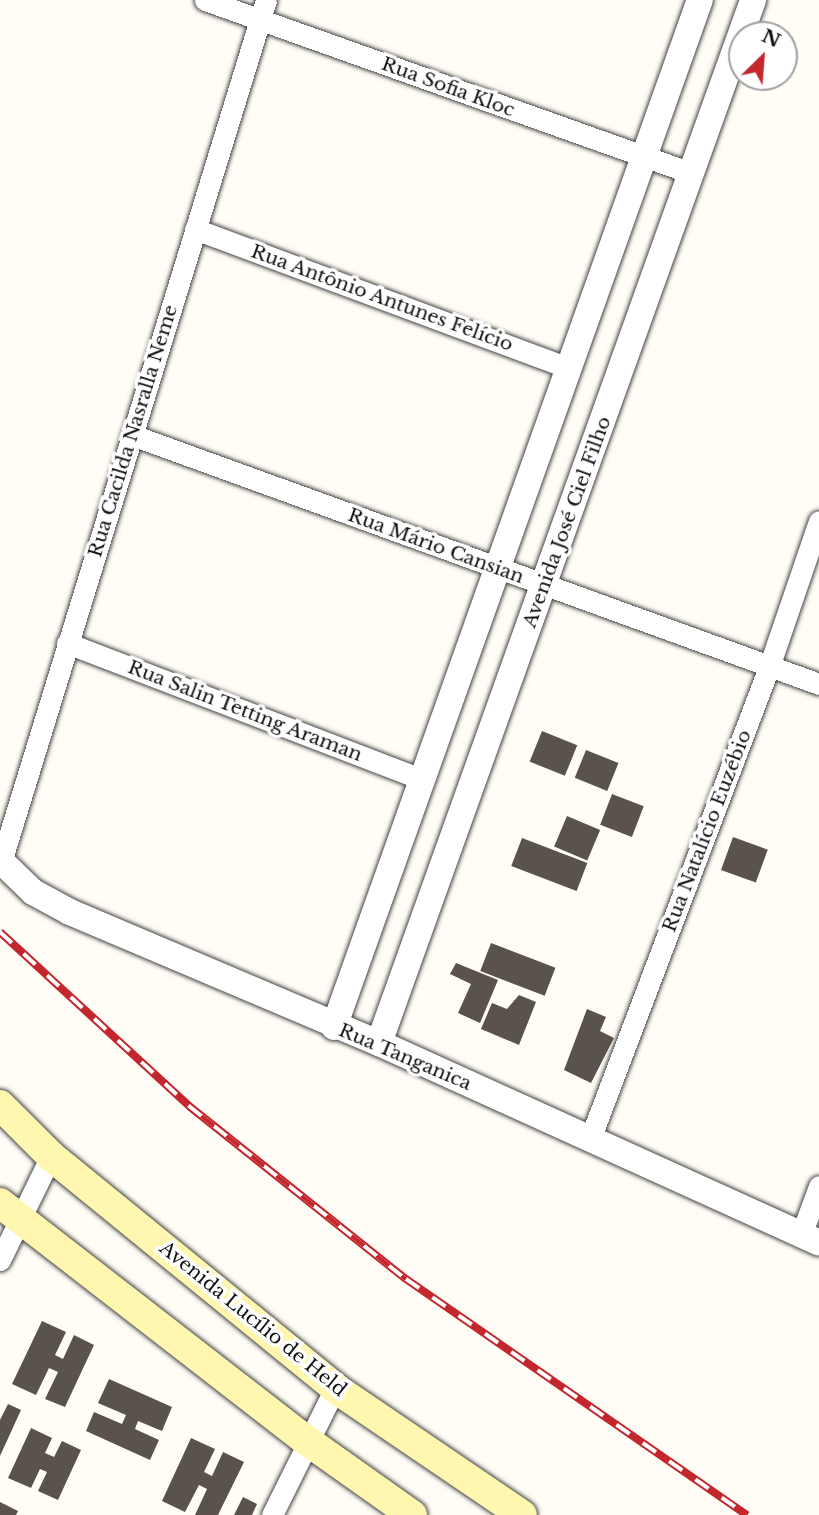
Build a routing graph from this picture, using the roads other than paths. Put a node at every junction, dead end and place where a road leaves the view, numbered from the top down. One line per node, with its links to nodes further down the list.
1 (205, 0): 4 (street, Rua Sofia Kloc)
2 (700, 0): 5 (street)
3 (754, 0): 6 (street, Avenida José Ciel Filho)
4 (263, 10): 5 (street, Rua Sofia Kloc); 7 (street, Rua Cacilda Nasralla Neme)
5 (644, 157): 6 (street, Rua Sofia Kloc); 8 (street)
6 (691, 173): 12 (street, Avenida José Ciel Filho)
7 (195, 229): 8 (street, Rua Antônio Antunes Felício); 9 (street, Rua Cacilda Nasralla Neme)
8 (569, 368): 11 (street)
9 (132, 435): 11 (street, Rua Mário Cansian); 13 (street, Rua Cacilda Nasralla Neme)
10 (819, 521): 14 (street, Rua Natalício Euzébio)
11 (498, 568): 12 (street, Rua Mário Cansian); 16 (street)
12 (545, 585): 14 (street, Rua Mário Cansian); 19 (street, Avenida José Ciel Filho)
13 (68, 643): 16 (street, Rua Salin Tetting Araman); 17 (street, Rua Cacilda Nasralla Neme)
14 (769, 667): 15 (street, Rua Mário Cansian); 21 (street, Rua Natalício Euzébio)
15 (819, 684)
16 (422, 779): 18 (street)
17 (1, 861): 18 (street, Rua Tanganica)
18 (334, 1027): 19 (street, Rua Tanganica)
19 (379, 1043): 21 (street, Rua Tanganica)
20 (0, 1105): 22 (main road, Avenida Lucílio de Held)
21 (590, 1139): 25 (street, Rua Tanganica)
22 (51, 1156): 24 (street); 27 (main road, Avenida Lucílio de Held)
23 (819, 1186): 25 (street)
24 (9, 1212): 26 (street); 28 (main road)
25 (810, 1239)
26 (0, 1260)
27 (335, 1388): 28 (street); 31 (main road, Avenida Lucílio de Held)
28 (306, 1440): 29 (street); 30 (main road)
29 (272, 1515)
30 (412, 1515)
31 (522, 1515)

